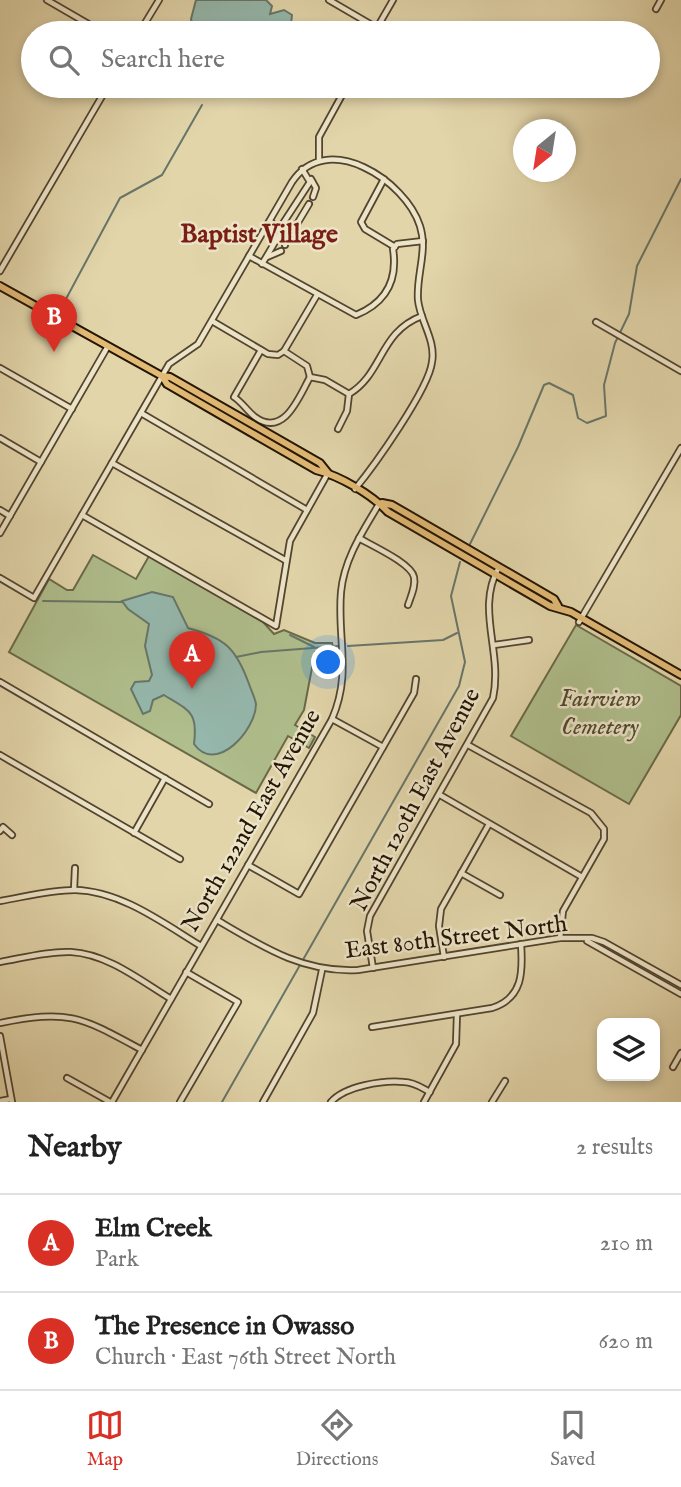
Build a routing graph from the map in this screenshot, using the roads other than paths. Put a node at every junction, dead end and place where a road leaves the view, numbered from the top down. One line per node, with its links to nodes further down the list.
1 (47, 0): 7 (street)
2 (159, 0): 8 (street)
3 (329, 0): 9 (street)
4 (393, 0): 10 (street)
5 (661, 0): 6 (street)
6 (656, 9)
7 (83, 21)
8 (146, 21)
9 (360, 21)
10 (381, 21)
11 (101, 98): 26 (street)
12 (340, 98): 13 (street)
13 (320, 160): 14 (street); 16 (street)
14 (303, 169): 15 (street); 19 (street)
15 (310, 179): 17 (street); 20 (street)
16 (384, 179): 21 (street); 22 (street)
17 (313, 197)
18 (309, 204): 20 (street)
19 (270, 221): 20 (street); 23 (street)
20 (280, 228): 24 (street); 24 (street)
21 (423, 242): 22 (street); 29 (street)
22 (395, 247): 28 (street)
23 (248, 256): 25 (street); 30 (street)
24 (266, 257): 25 (street)
25 (262, 264): 28 (street)
26 (0, 271)
27 (0, 286): 32 (main road)
28 (317, 295): 34 (street)
29 (422, 316): 39 (street); 48 (street)
30 (212, 321): 33 (street); 37 (street)
31 (596, 322): 36 (street)
32 (108, 346): 37 (main road); 40 (street)
33 (261, 350): 34 (street); 38 (street)
34 (285, 351): 38 (street)
35 (0, 368): 40 (street)
36 (681, 371)
37 (162, 376): 41 (street); 47 (main road)
38 (310, 377): 39 (street)
39 (349, 394): 42 (street)
40 (72, 409): 45 (street)
41 (141, 413): 46 (street); 51 (street)
42 (338, 429)
43 (0, 438): 45 (street)
44 (681, 448): 60 (street)
45 (41, 462): 53 (street)
46 (112, 463): 52 (street); 56 (street)
47 (328, 473): 48 (main road); 51 (street)
48 (355, 489): 49 (main road)
49 (380, 503): 55 (street, North 122nd East Avenue); 57 (main road)
50 (0, 510): 53 (street)
51 (307, 510): 56 (street)
52 (82, 514): 56 (street); 58 (street)
53 (10, 516): 54 (street)
54 (0, 533)
55 (359, 538): 59 (street); 66 (street, North 122nd East Avenue)
56 (285, 560)
57 (497, 571): 60 (main road); 62 (street, North 120th East Avenue)
58 (0, 578)
59 (408, 605)
60 (581, 620): 63 (main road)
61 (528, 640): 62 (street)
62 (494, 645): 67 (street, North 120th East Avenue)
63 (681, 675)
64 (416, 679): 68 (street)
65 (0, 682): 70 (street)
66 (332, 719): 68 (street); 78 (street, North 122nd East Avenue)
67 (468, 745): 71 (street, North 120th East Avenue); 81 (street)
68 (383, 747): 78 (street)
69 (0, 755): 75 (street)
70 (165, 778): 72 (street); 75 (street)
71 (440, 795): 73 (street); 92 (street, North 120th East Avenue)
72 (209, 804)
73 (489, 824): 80 (street); 81 (street)
74 (0, 831): 76 (street)
75 (134, 832): 77 (street)
76 (12, 835)
77 (180, 859)
78 (248, 865): 85 (street, North 122nd East Avenue)
79 (75, 868): 82 (street)
80 (461, 873): 83 (street); 90 (street)
81 (582, 877): 86 (street)
82 (74, 890): 84 (street); 89 (street)
83 (500, 895)
84 (0, 901)
85 (216, 920): 89 (street, North 122nd East Avenue); 93 (street, East 80th Street North)
86 (560, 938): 87 (street, East 80th Street North); 88 (street, East 80th Street North)
87 (586, 940): 95 (street, East 80th Street North); 96 (street, East 80th Street North)
88 (521, 944): 90 (street, East 80th Street North); 98 (street)
89 (201, 946): 94 (street, North 122nd East Avenue)
90 (444, 957): 92 (street, East 80th Street North)
91 (0, 962): 97 (street)
92 (373, 968): 93 (street, East 80th Street North)
93 (322, 970): 112 (street)
94 (187, 972): 97 (street, North 122nd East Avenue); 111 (street)
95 (681, 985)
96 (681, 994)
97 (171, 999): 102 (street, North 122nd East Avenue)
98 (457, 1014): 100 (street); 107 (street)
99 (0, 1023): 102 (street)
100 (372, 1027)
101 (0, 1036): 108 (street)
102 (142, 1050): 110 (street, North 122nd East Avenue)
103 (681, 1053): 104 (street)
104 (673, 1067)
105 (67, 1078): 110 (street)
106 (505, 1081): 115 (street)
107 (430, 1092): 113 (street); 114 (street)
108 (11, 1100): 109 (street)
109 (0, 1101)
110 (111, 1102)
111 (180, 1102)
112 (263, 1102)
113 (331, 1102)
114 (424, 1102)
115 (492, 1102)

